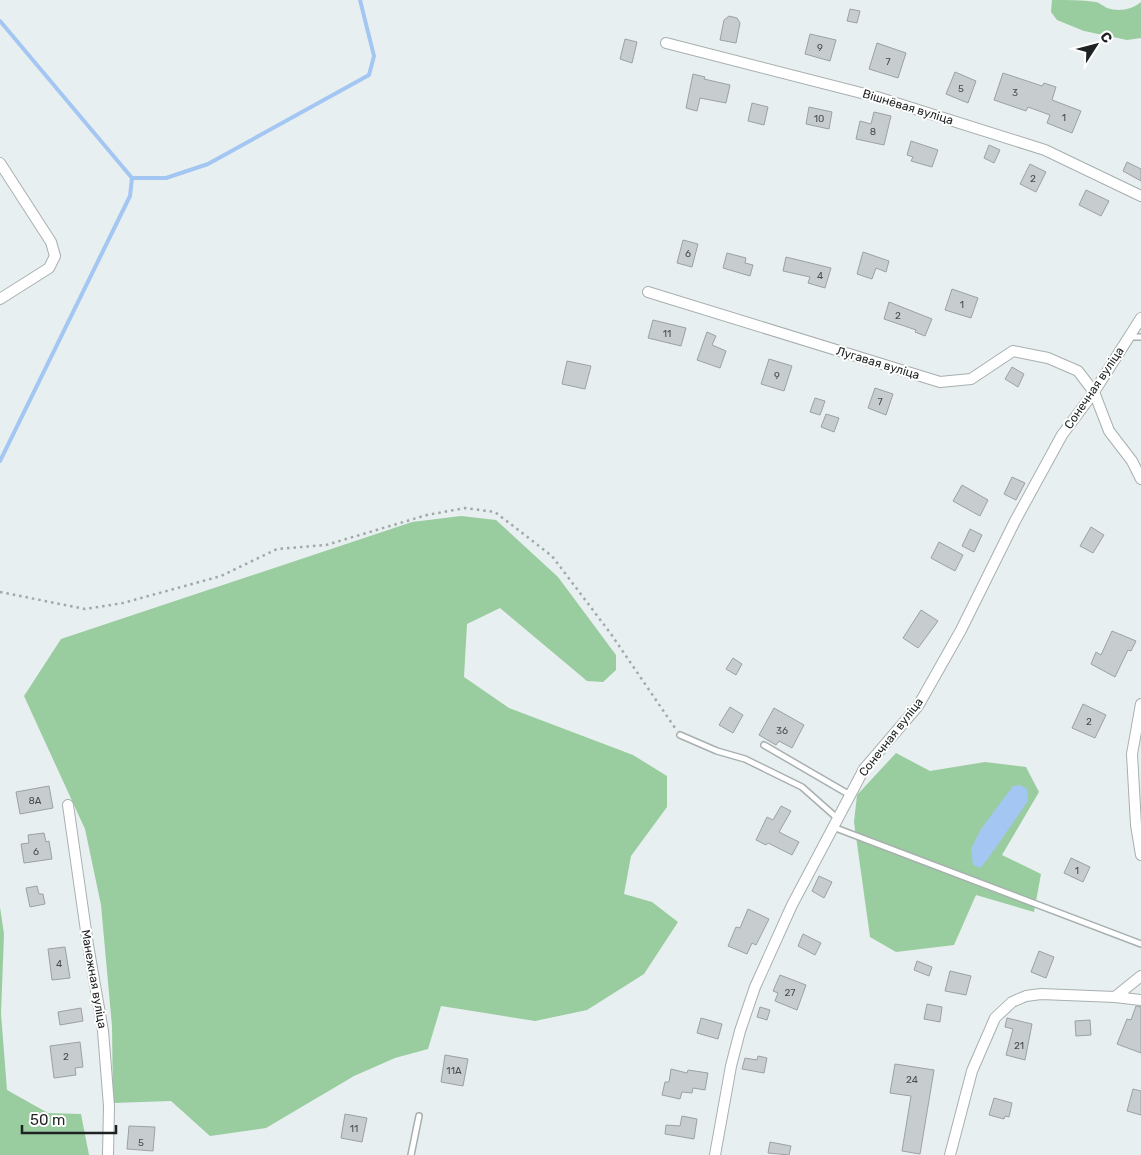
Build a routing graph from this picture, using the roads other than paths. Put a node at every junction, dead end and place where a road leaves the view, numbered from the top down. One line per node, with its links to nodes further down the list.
1 (666, 43): 3 (street, Вішнёвая вуліца)
2 (0, 163): 5 (street)
3 (1141, 196)
4 (648, 292): 9 (street, Лугавая вуліца)
5 (0, 299)
6 (1141, 318): 7 (street, Сонечная вуліца)
7 (1129, 337): 8 (lane); 9 (street, Сонечная вуліца)
8 (1141, 337)
9 (1094, 392): 10 (street); 14 (street, Сонечная вуліца)
10 (1141, 479)
11 (1141, 704): 17 (street)
12 (680, 735): 16 (lane)
13 (764, 745): 14 (lane)
14 (850, 794): 16 (street, Сонечная вуліца)
15 (68, 805): 23 (street, Манежная вуліца)
16 (835, 822): 18 (lane); 25 (street, Сонечная вуліца)
17 (1141, 855)
18 (1141, 944)
19 (1141, 976): 20 (street)
20 (1115, 997): 21 (street); 26 (street)
21 (1141, 1000)
22 (419, 1116): 24 (lane)
23 (108, 1155)
24 (411, 1155)
25 (715, 1155)
26 (950, 1155)

